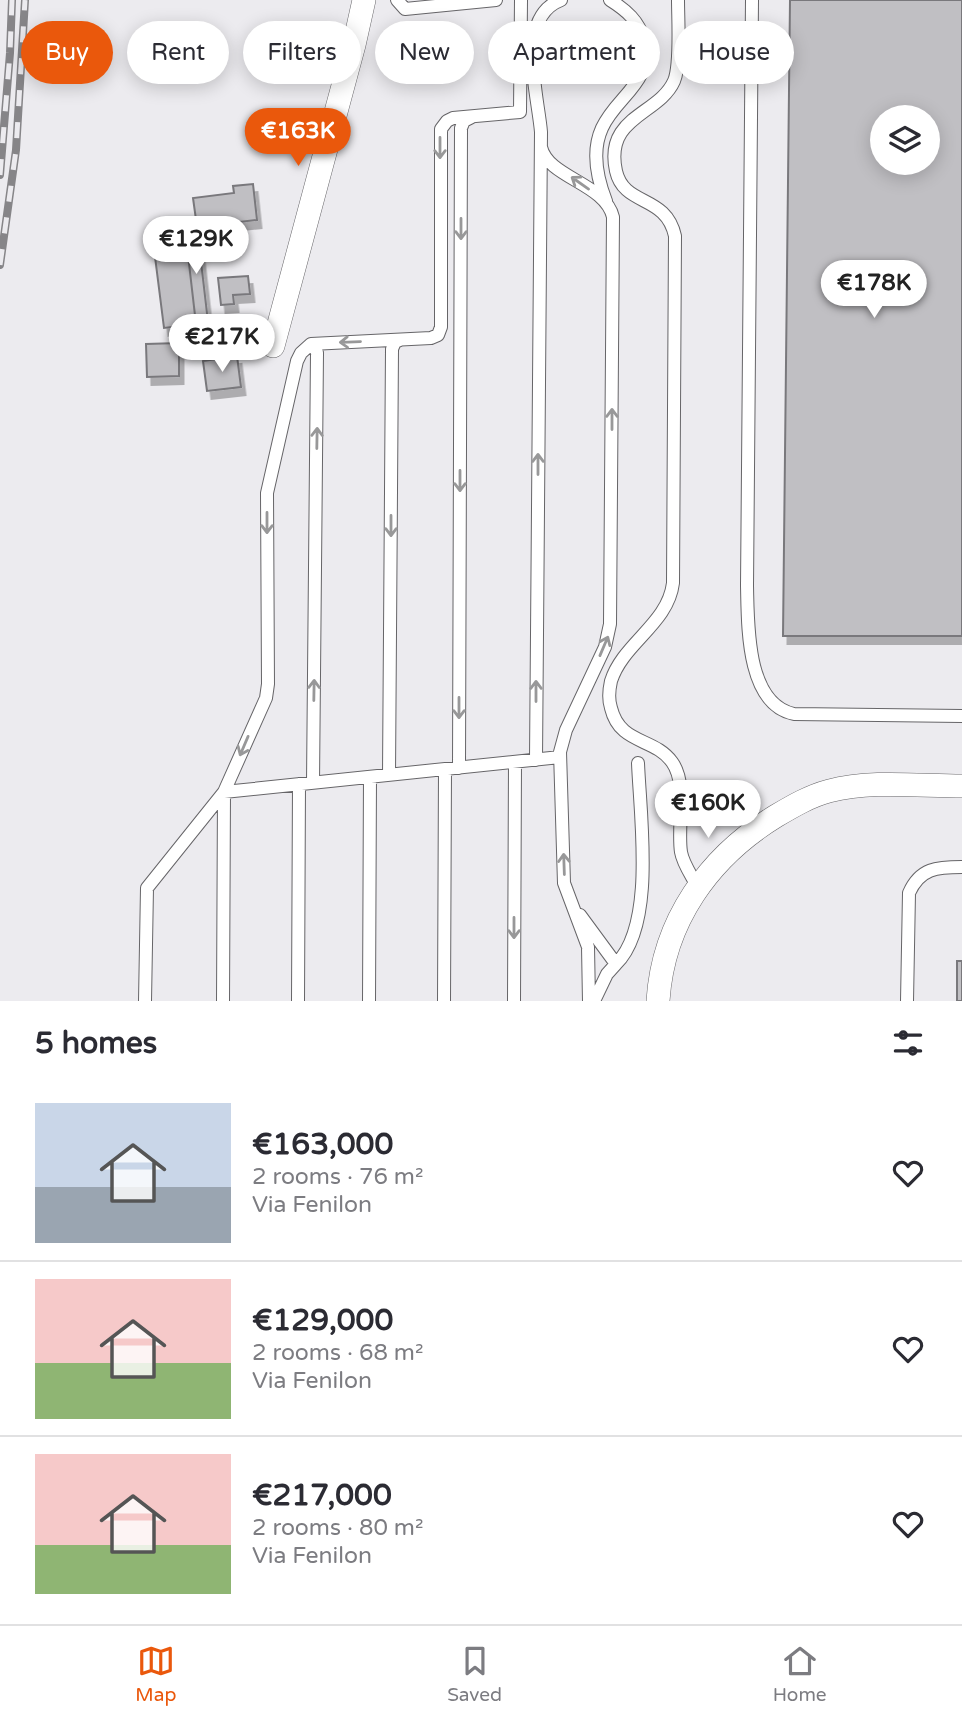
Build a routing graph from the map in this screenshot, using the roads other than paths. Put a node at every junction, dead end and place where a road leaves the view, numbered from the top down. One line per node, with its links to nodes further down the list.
1 (364, 0): 16 (street)
2 (397, 0): 9 (lane)
3 (496, 0): 9 (lane)
4 (521, 0): 11 (lane)
5 (561, 0): 10 (lane)
6 (610, 0): 14 (lane)
7 (678, 0): 31 (lane)
8 (752, 0): 18 (lane)
9 (454, 2)
10 (539, 110): 11 (lane); 13 (lane)
11 (520, 112): 12 (lane)
12 (472, 117): 15 (lane, one-way to 15); 23 (lane, one-way to 23)
13 (541, 147): 14 (lane, one-way to 13); 20 (lane, one-way to 13)
14 (606, 202): 19 (lane, one-way to 14)
15 (400, 340): 17 (lane, one-way to 17); 24 (lane, one-way to 24)
16 (273, 346)
17 (308, 347): 26 (lane, one-way to 17); 29 (lane, one-way to 29)
18 (962, 716)
19 (560, 757): 20 (lane); 32 (lane, one-way to 19)
20 (536, 760): 21 (lane)
21 (515, 762): 23 (lane); 39 (lane, one-way to 39)
22 (638, 763): 33 (lane)
23 (452, 768): 24 (lane); 38 (lane)
24 (389, 775): 25 (lane)
25 (370, 777): 26 (lane); 37 (lane)
26 (313, 783): 27 (lane)
27 (299, 784): 29 (lane); 36 (lane)
28 (962, 786): 31 (street)
29 (224, 792): 34 (lane); 35 (lane)
30 (962, 867): 43 (lane)
31 (697, 886): 42 (street)
32 (568, 899): 33 (lane); 40 (lane)
33 (616, 964): 41 (lane)
34 (145, 1001)
35 (223, 1001)
36 (298, 1001)
37 (369, 1001)
38 (444, 1001)
39 (514, 1001)
40 (589, 1001)
41 (594, 1001)
42 (658, 1001)
43 (907, 1001)

